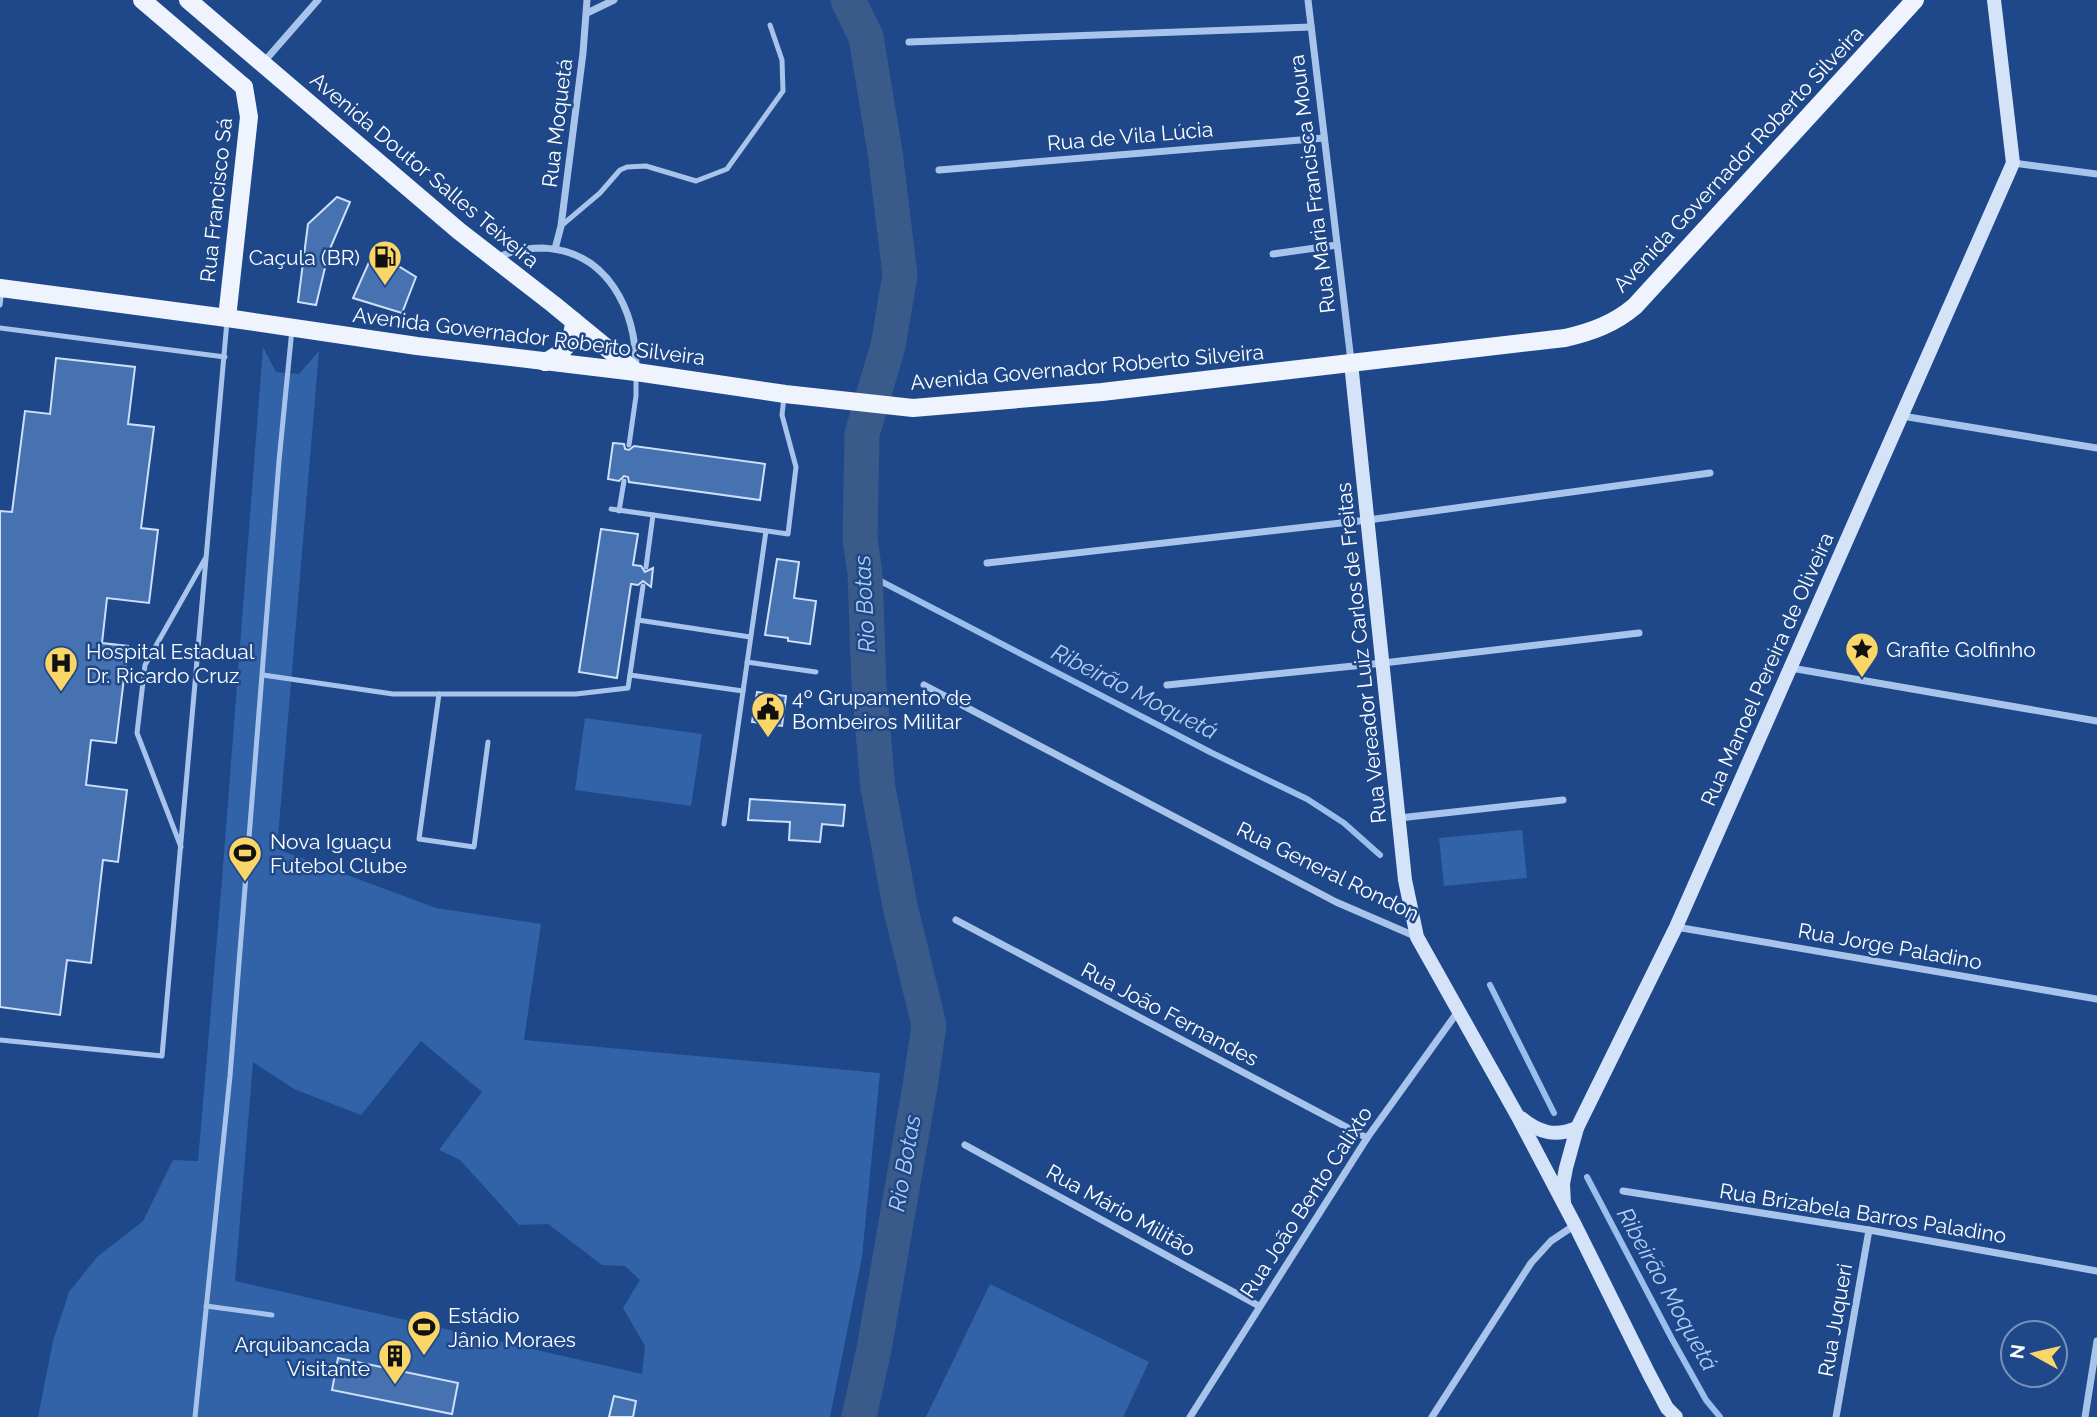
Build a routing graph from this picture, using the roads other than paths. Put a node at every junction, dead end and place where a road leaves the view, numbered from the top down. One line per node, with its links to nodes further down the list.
1 (142, 0): 14 (main road)
2 (188, 0): 13 (main road, Avenida Doutor Salles Teixeira)
3 (318, 0): 13 (street)
4 (587, 0): 9 (street, Rua Moquetá)
5 (614, 0): 9 (street)
6 (1308, 0): 11 (street, Rua Maria Francisca Moura)
7 (1915, 0): 31 (main road, Avenida Governador Roberto Silveira)
8 (1994, 0): 16 (street)
9 (587, 13): 19 (street, Rua Moquetá)
10 (769, 25): 19 (lane)
11 (1311, 27): 12 (street); 15 (street, Rua Maria Francisca Moura)
12 (909, 42)
13 (262, 64): 14 (main road); 23 (main road, Avenida Doutor Salles Teixeira)
14 (244, 87): 25 (main road, Rua Francisco Sá)
15 (1324, 138): 17 (street, Rua de Vila Lúcia); 20 (street, Rua Maria Francisca Moura)
16 (2013, 163): 18 (street); 34 (street, Rua Manoel Pereira de Oliveira)
17 (939, 170)
18 (2097, 174)
19 (561, 226): 21 (street, Rua Moquetá)
20 (1337, 245): 22 (street); 31 (street, Rua Maria Francisca Moura)
21 (555, 249): 23 (street); 32 (street)
22 (1273, 254)
23 (495, 259): 26 (main road, Avenida Doutor Salles Teixeira)
24 (1, 294): 25 (main road, Avenida Governador Roberto Silveira)
25 (227, 318): 27 (main road, Avenida Governador Roberto Silveira); 29 (lane)
26 (574, 321): 30 (main road); 32 (main road, Avenida Doutor Salles Teixeira)
27 (292, 327): 30 (main road, Avenida Governador Roberto Silveira); 55 (lane)
28 (0, 328): 29 (lane)
29 (225, 357): 44 (lane)
30 (545, 362): 32 (main road, Avenida Governador Roberto Silveira)
31 (1351, 363): 33 (main road, Avenida Governador Roberto Silveira); 42 (street, Rua Vereador Luiz Carlos de Freitas)
32 (636, 372): 33 (main road, Avenida Governador Roberto Silveira); 35 (lane)
33 (785, 394): 43 (lane)
34 (1902, 416): 36 (street); 53 (street, Rua Manoel Pereira de Oliveira)
35 (629, 445)
36 (2097, 448)
37 (1710, 473): 42 (street)
38 (624, 481): 40 (lane)
39 (611, 509): 40 (lane)
40 (619, 510): 41 (lane)
41 (653, 515): 43 (lane); 46 (lane)
42 (1368, 520): 45 (street); 52 (street, Rua Vereador Luiz Carlos de Freitas)
43 (766, 531): 50 (lane)
44 (207, 557): 66 (lane); 66 (lane)
45 (988, 563)
46 (646, 567)
47 (643, 586): 48 (lane)
48 (638, 620): 50 (lane); 56 (lane)
49 (1639, 633): 52 (street)
50 (750, 637): 51 (lane)
51 (747, 662): 54 (lane); 59 (lane)
52 (1382, 663): 58 (street); 64 (street, Rua Vereador Luiz Carlos de Freitas)
53 (1791, 668): 61 (street); 68 (street, Rua Manoel Pereira de Oliveira)
54 (816, 672)
55 (263, 675): 60 (lane); 82 (lane)
56 (630, 675): 59 (lane); 60 (lane)
57 (924, 685): 69 (street, Rua General Rondon)
58 (1167, 685)
59 (743, 691): 65 (lane)
60 (439, 694): 62 (lane)
61 (2097, 721)
62 (488, 742)
63 (1563, 800): 64 (street)
64 (1399, 818): 69 (street, Rua Vereador Luiz Carlos de Freitas)
65 (723, 824)
66 (182, 850): 72 (lane)
67 (956, 920): 75 (street, Rua João Fernandes)
68 (1676, 927): 70 (street, Rua Jorge Paladino); 74 (street, Rua Manoel Pereira de Oliveira)
69 (1417, 937): 71 (street, Rua General Rondon)
70 (2097, 999)
71 (1459, 1010): 73 (street, Rua General Rondon); 75 (street, Rua João Bento Calixto)
72 (0, 1040)
73 (1517, 1115): 74 (street); 78 (street, Rua General Rondon)
74 (1577, 1128): 78 (street, Rua Manoel Pereira de Oliveira)
75 (1367, 1138): 83 (street, Rua João Bento Calixto)
76 (965, 1145): 83 (street, Rua Mário Militão)
77 (1623, 1191): 80 (street, Rua Brizabela Barros Paladino)
78 (1564, 1205): 79 (street, Rua General Rondon)
79 (1575, 1225): 86 (street, Rua General Rondon); 89 (street)
80 (1869, 1230): 81 (street, Rua Brizabela Barros Paladino); 90 (street, Rua Juqueri)
81 (2097, 1271)
82 (206, 1306): 84 (lane); 87 (lane)
83 (1259, 1306): 88 (street, Rua João Bento Calixto)
84 (271, 1315)
85 (2097, 1340): 91 (street)
86 (1669, 1414)
87 (195, 1417)
88 (1190, 1417)
89 (1432, 1417)
90 (1836, 1417)
91 (2085, 1417)

